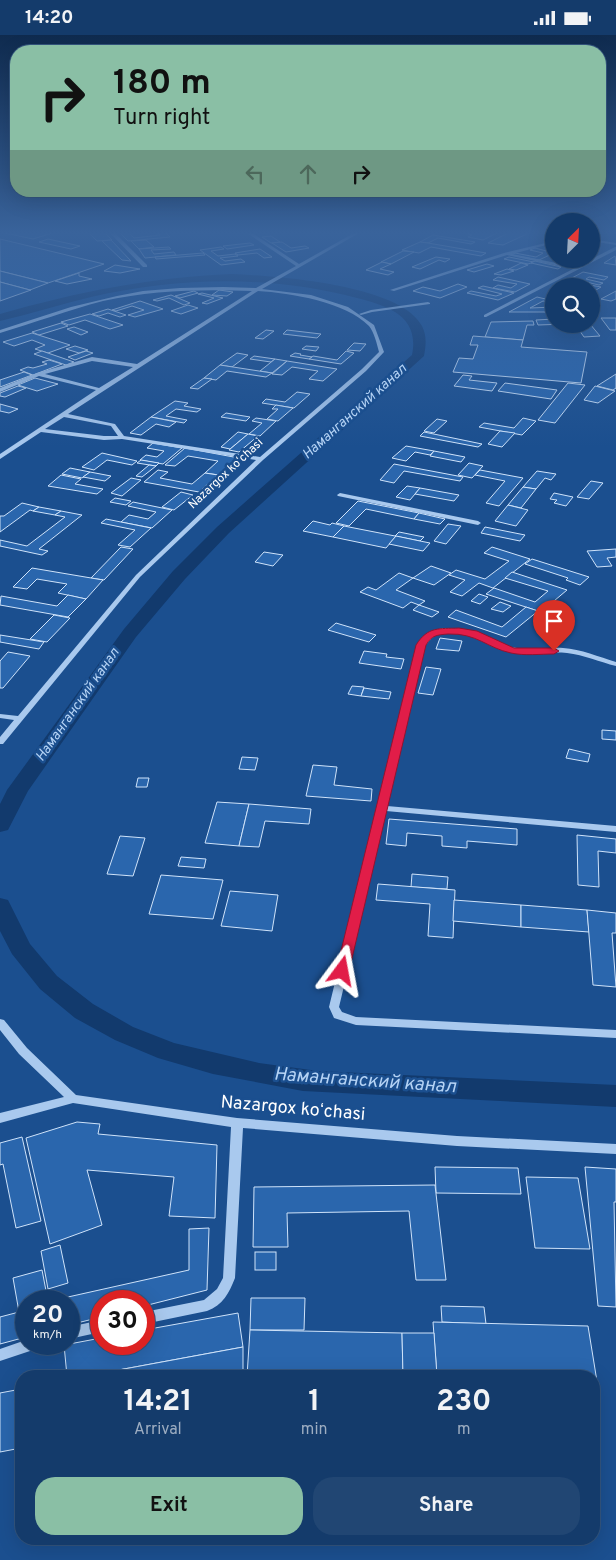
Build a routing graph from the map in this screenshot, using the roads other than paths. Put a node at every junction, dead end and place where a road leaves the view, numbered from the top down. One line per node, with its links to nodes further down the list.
1 (91, 304): 8 (street, Nazargox koʻchasi)
2 (235, 304): 9 (street)
3 (335, 304): 6 (street, Nazargox koʻchasi)
4 (413, 304): 6 (street)
5 (508, 304): 7 (street)
6 (361, 314): 17 (street, Nazargox koʻchasi)
7 (486, 316)
8 (0, 332)
9 (137, 367): 10 (street); 11 (street)
10 (39, 374): 11 (street); 12 (street)
11 (100, 389): 13 (street)
12 (0, 390)
13 (63, 415): 14 (street); 15 (street)
14 (39, 430): 15 (street); 16 (street)
15 (122, 437): 17 (street)
16 (0, 457)
17 (260, 459): 22 (street, Nazargox koʻchasi)
18 (340, 495): 19 (street)
19 (478, 523)
20 (616, 664): 24 (street)
21 (0, 716): 22 (street)
22 (18, 718): 23 (street, Nazargox koʻchasi)
23 (0, 742)
24 (381, 808): 25 (street); 27 (street)
25 (616, 829)
26 (0, 1023): 28 (street)
27 (616, 1034)
28 (73, 1099): 29 (street); 30 (street, Nazargox koʻchasi)
29 (0, 1118)
30 (237, 1123): 31 (street, Nazargox koʻchasi); 32 (street)
31 (616, 1149)
32 (155, 1316)
33 (15, 1350): 34 (street)
34 (0, 1355)

